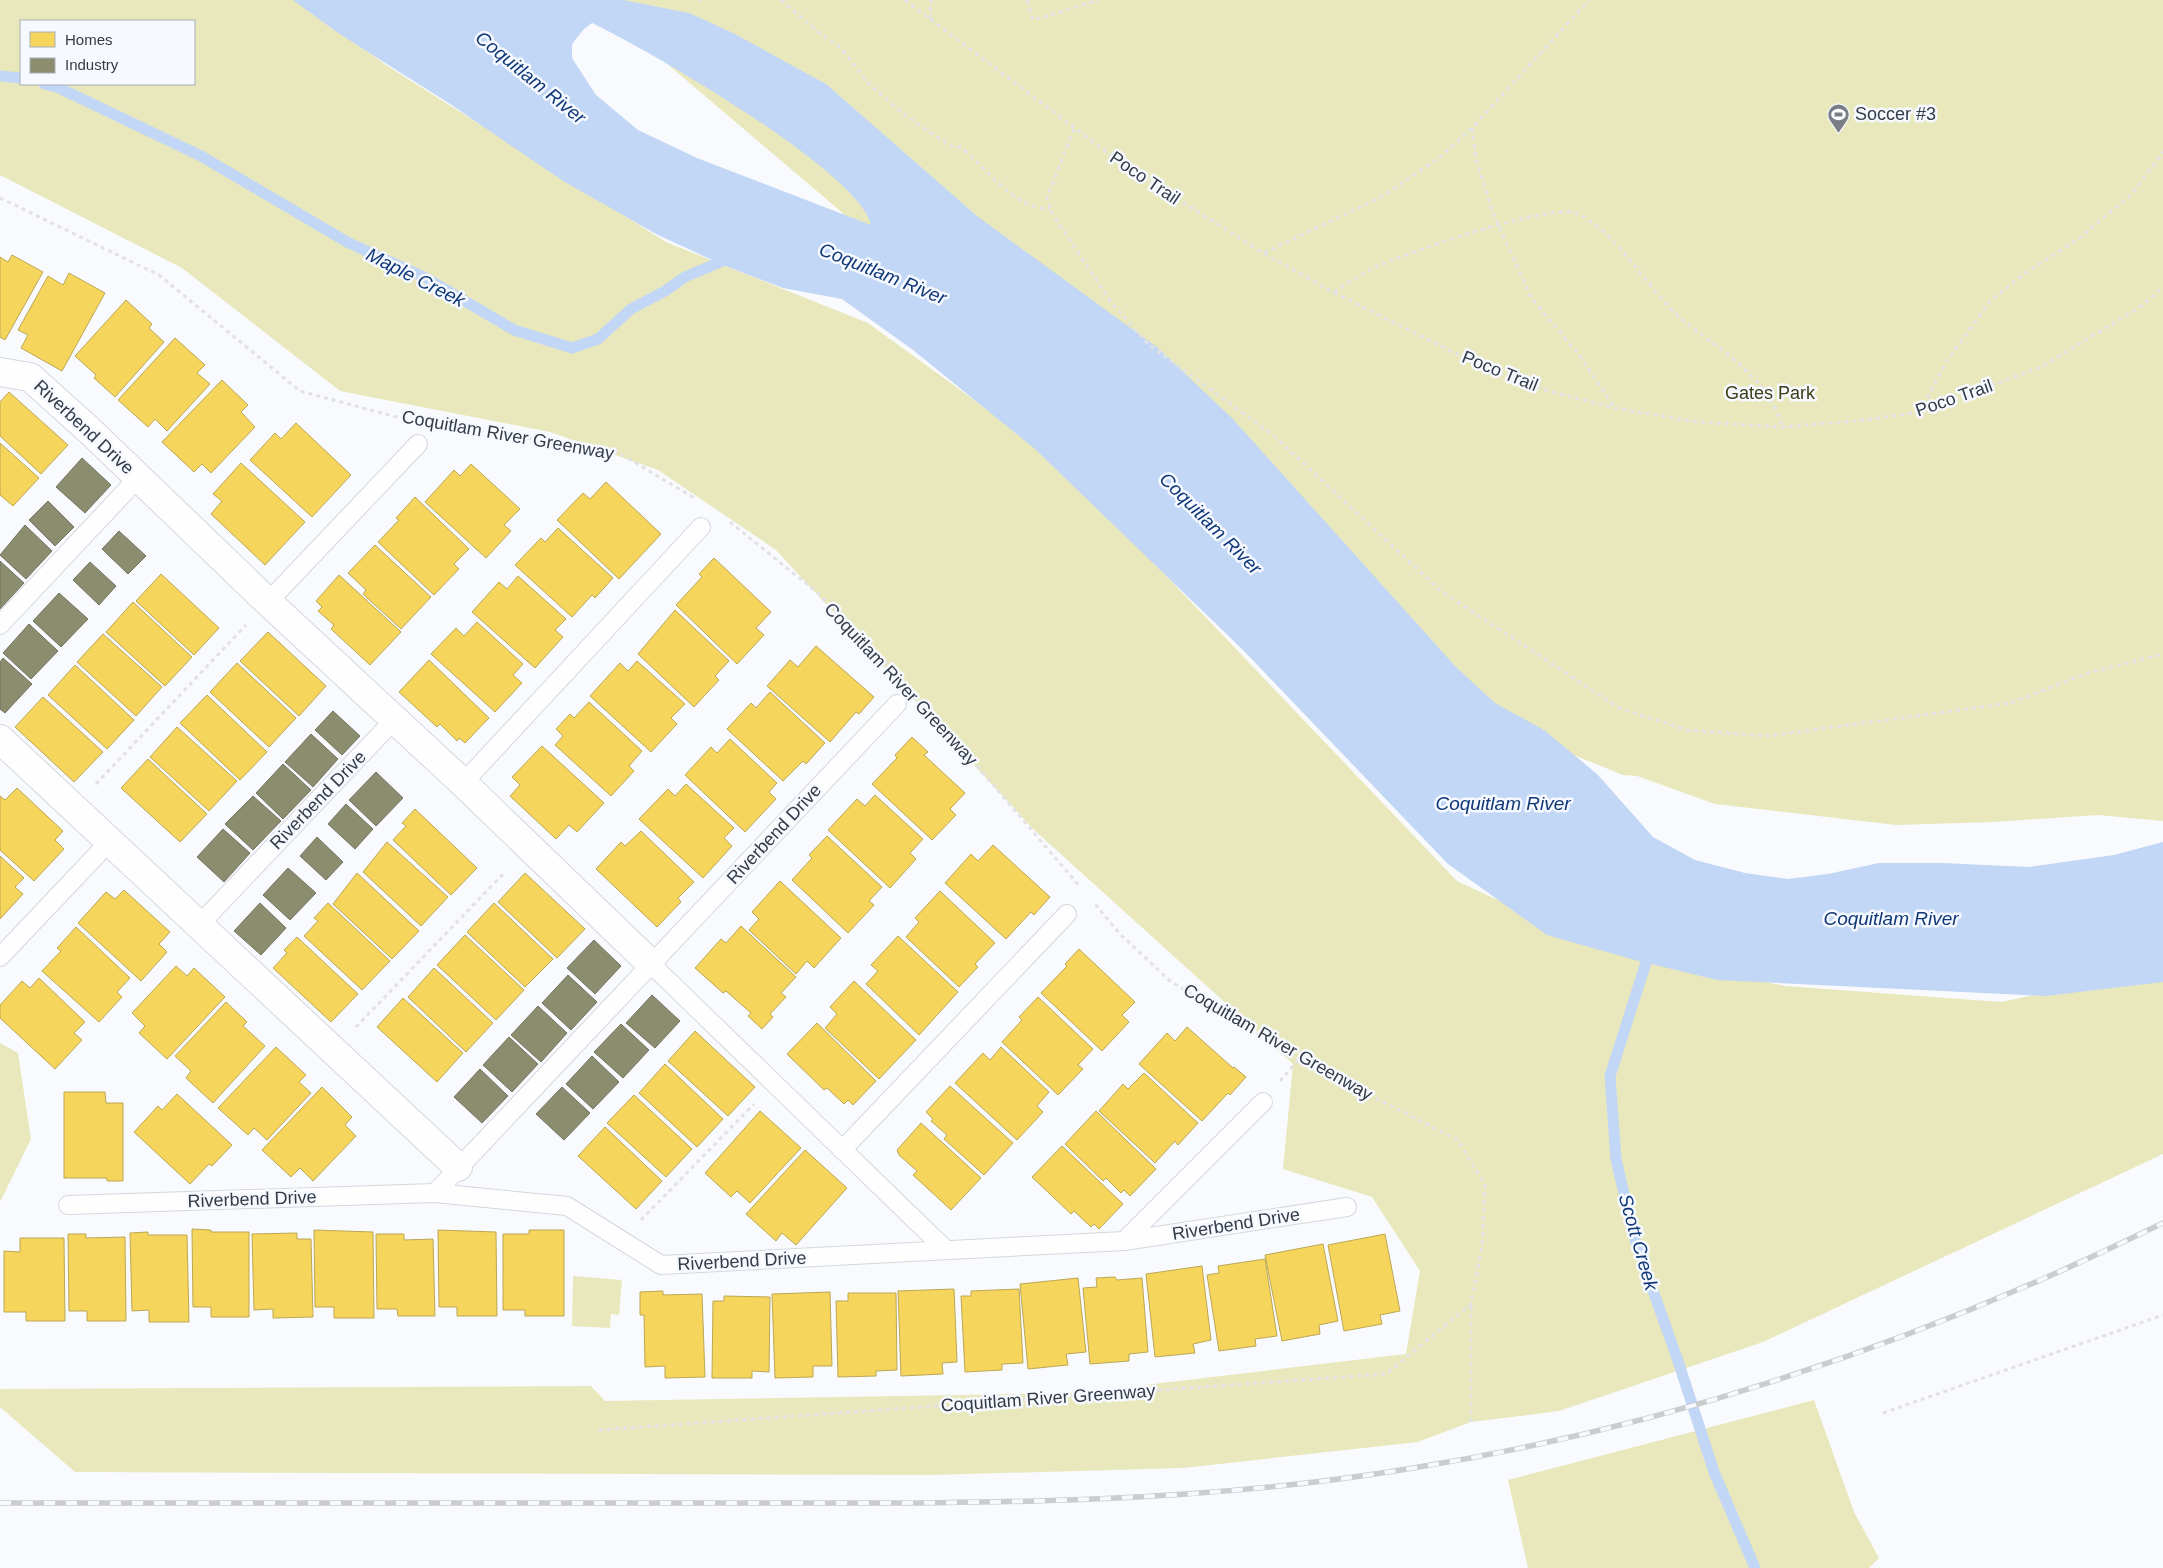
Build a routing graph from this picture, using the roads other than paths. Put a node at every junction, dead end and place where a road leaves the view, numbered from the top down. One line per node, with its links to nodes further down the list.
1 (0, 372): 3 (street, Riverbend Drive)
2 (418, 444): 5 (lane)
3 (139, 477): 5 (street, Riverbend Drive); 6 (lane, Riverbend Drive)
4 (701, 527): 10 (lane)
5 (268, 602): 8 (street, Riverbend Drive)
6 (0, 625)
7 (897, 704): 15 (lane, Riverbend Drive)
8 (394, 720): 10 (street, Riverbend Drive); 13 (lane, Riverbend Drive)
9 (0, 740): 11 (street)
10 (463, 783): 15 (street, Riverbend Drive)
11 (110, 841): 13 (street); 14 (lane)
12 (1066, 914): 17 (lane)
13 (199, 925): 18 (street)
14 (0, 957)
15 (651, 964): 17 (lane, Riverbend Drive); 18 (lane, Riverbend Drive)
16 (1263, 1102): 22 (lane, Riverbend Drive)
17 (842, 1150): 23 (lane, Riverbend Drive)
18 (458, 1167): 19 (lane, Riverbend Drive)
19 (435, 1193): 20 (lane, Riverbend Drive); 23 (lane, Riverbend Drive)
20 (68, 1206)
21 (1347, 1207): 22 (lane, Riverbend Drive)
22 (1124, 1241): 23 (lane, Riverbend Drive)
23 (946, 1250)

